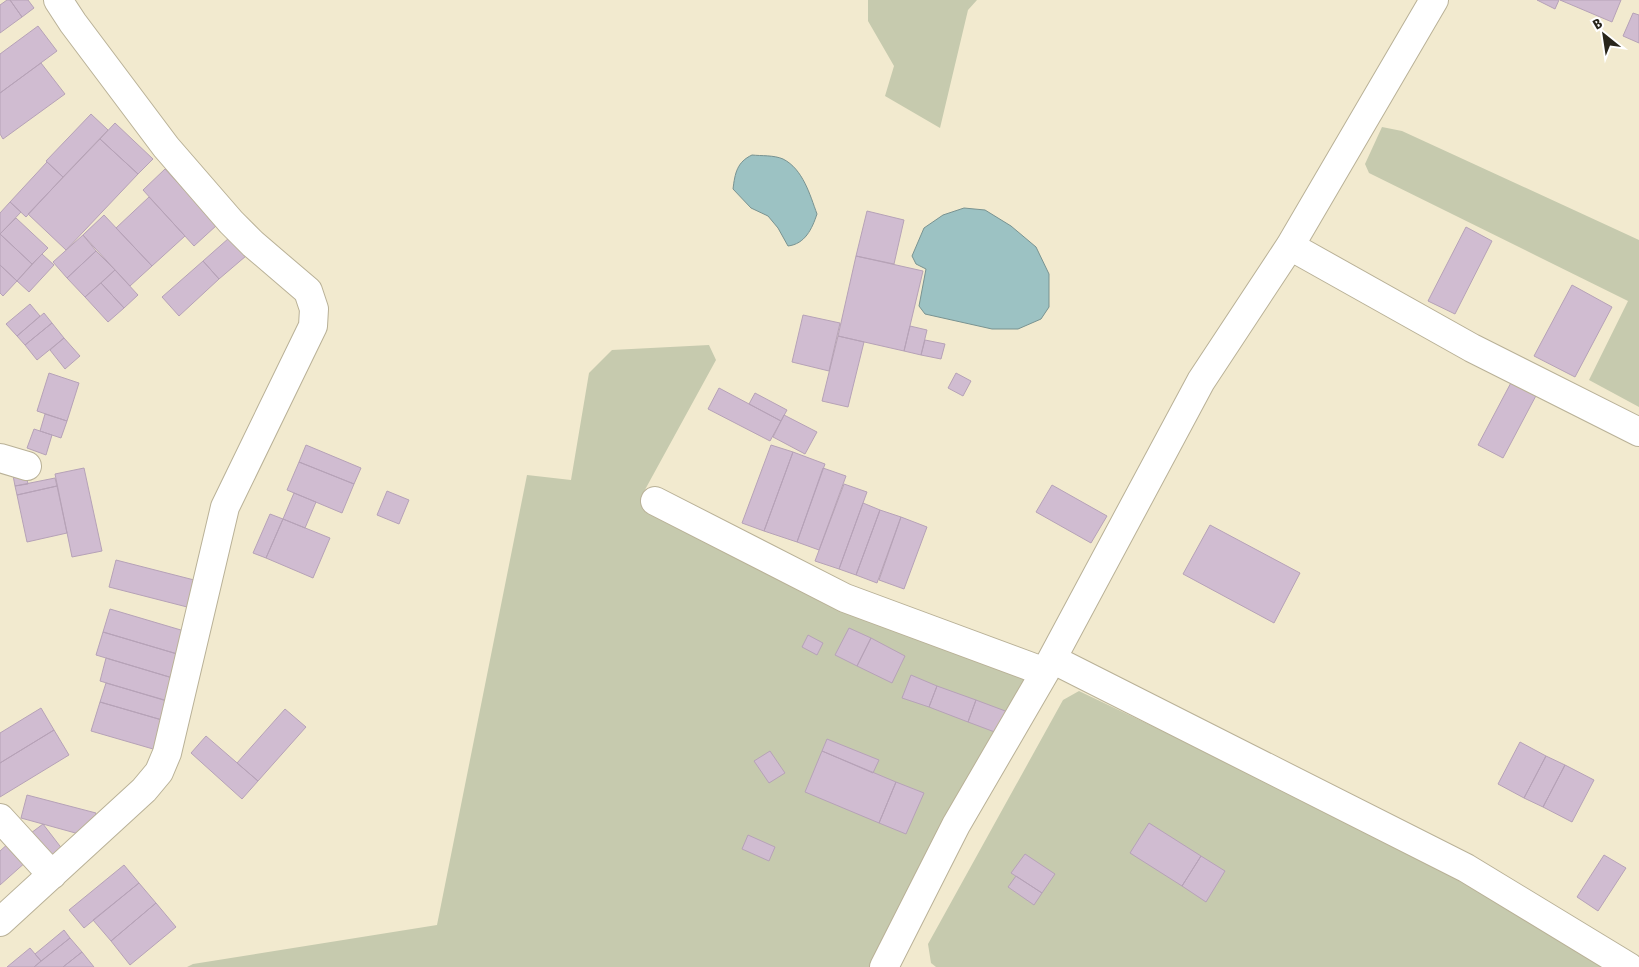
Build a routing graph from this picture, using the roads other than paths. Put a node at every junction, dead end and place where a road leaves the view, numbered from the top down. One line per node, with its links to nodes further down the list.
1 (58, 0): 10 (street)
2 (1434, 0): 3 (street)
3 (1290, 246): 4 (street); 8 (street)
4 (1639, 432)
5 (0, 458): 6 (street)
6 (27, 466)
7 (655, 501): 8 (street)
8 (1049, 666): 12 (street); 13 (street)
9 (0, 818): 10 (street)
10 (52, 874): 11 (street)
11 (0, 922)
12 (884, 967)
13 (1629, 967)

